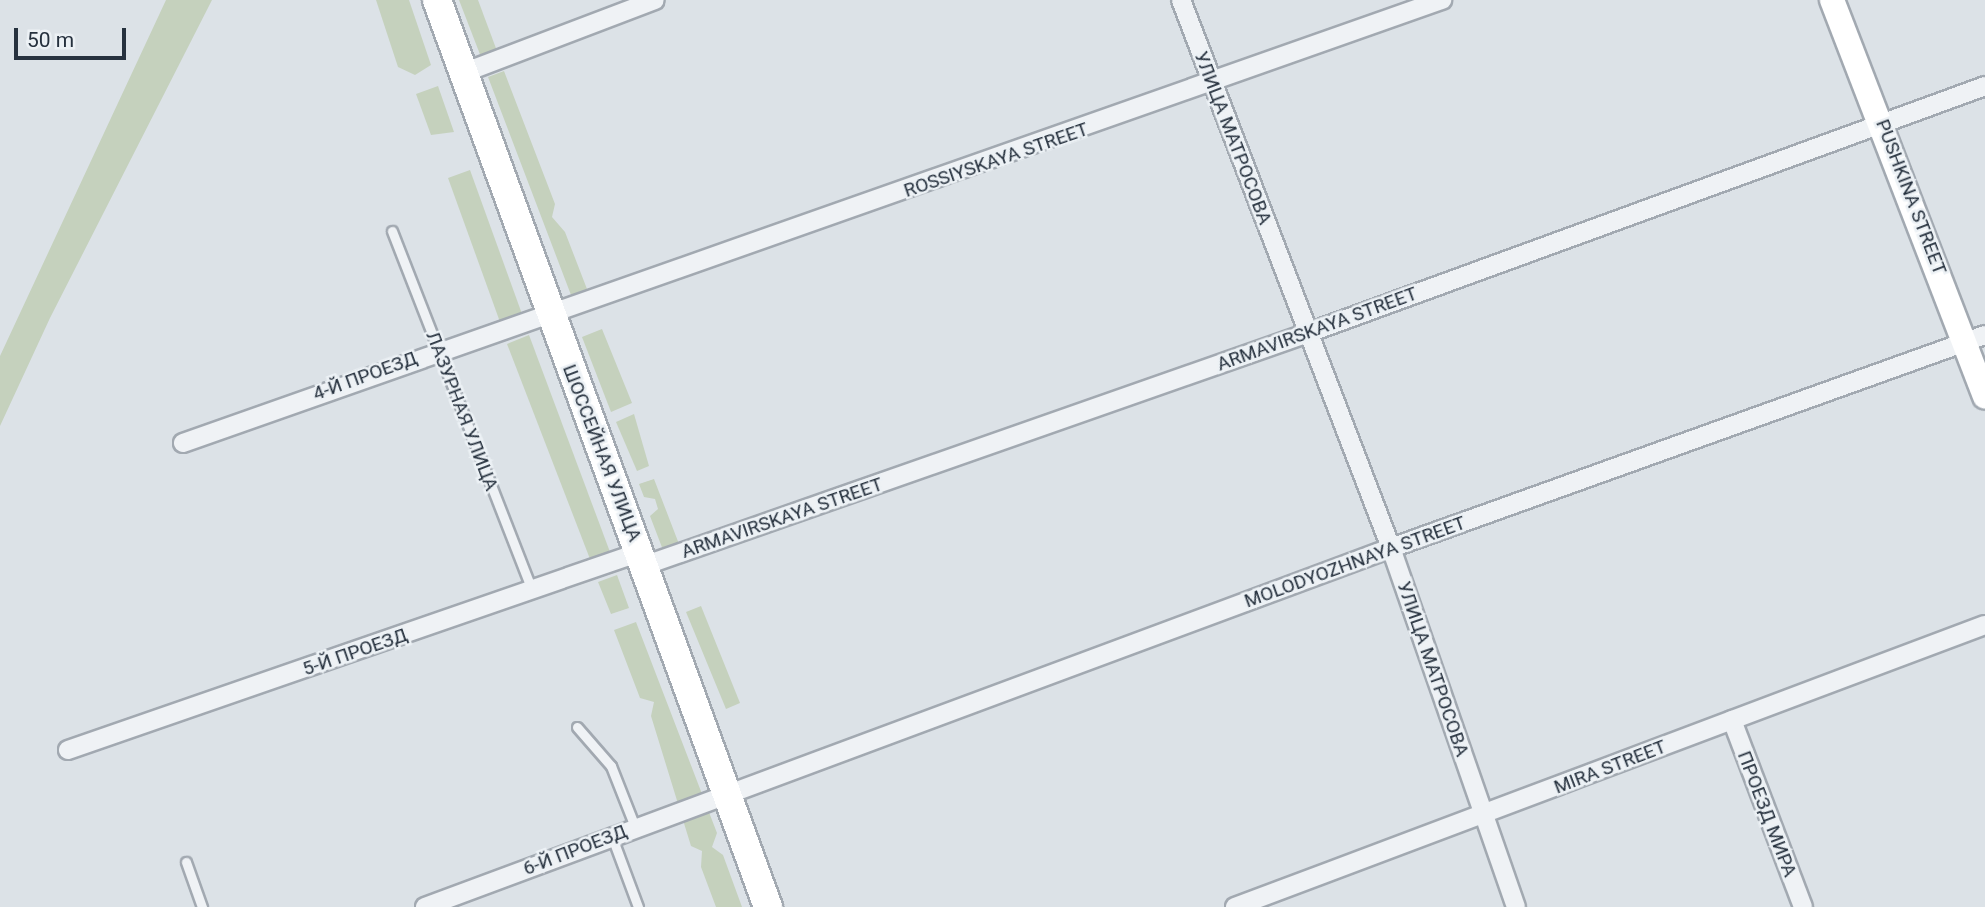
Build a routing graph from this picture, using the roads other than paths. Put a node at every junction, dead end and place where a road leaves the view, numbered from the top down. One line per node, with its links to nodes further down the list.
1 (437, 0): 6 (main road, ШОССЕЙНАЯ УЛИЦА)
2 (655, 0): 6 (street)
3 (1181, 0): 7 (street, УЛИЦА МАТРОСОВА)
4 (1442, 0): 7 (street, ROSSIYSKAYA STREET)
5 (1832, 0): 9 (street, PUSHKINA STREET)
6 (463, 73): 11 (main road, ШОССЕЙНАЯ УЛИЦА)
7 (1211, 84): 11 (street, ROSSIYSKAYA STREET); 12 (street, УЛИЦА МАТРОСОВА)
8 (1985, 86): 9 (street, ARMAVIRSKAYA STREET)
9 (1882, 122): 12 (street, ARMAVIRSKAYA STREET); 13 (street, PUSHKINA STREET)
10 (392, 231): 14 (lane, ЛАЗУРНАЯ УЛИЦА)
11 (550, 317): 14 (street, 4-Й ПРОЕЗД); 18 (main road, ШОССЕЙНАЯ УЛИЦА)
12 (1308, 333): 17 (street, УЛИЦА МАТРОСОВА); 18 (street, ARMAVIRSKAYA STREET)
13 (1976, 338): 15 (street, PUSHKINA STREET); 17 (street, MOLODYOZHNAYA STREET)
14 (438, 351): 16 (street, 4-Й ПРОЕЗД); 19 (lane, ЛАЗУРНАЯ УЛИЦА)
15 (1985, 396)
16 (183, 443)
17 (1391, 548): 24 (street, MOLODYOZHNAYA STREET); 25 (street, УЛИЦА МАТРОСОВА)
18 (643, 559): 19 (street, 5-Й ПРОЕЗД); 24 (main road, ШОССЕЙНАЯ УЛИЦА)
19 (532, 591): 23 (street, 5-Й ПРОЕЗД)
20 (1985, 625): 21 (street, MIRA STREET)
21 (1732, 720): 25 (street, MIRA STREET); 35 (street, ПРОЕЗД МИРА)
22 (577, 727): 26 (lane)
23 (68, 750)
24 (727, 794): 26 (street, 6-Й ПРОЕЗД); 32 (main road, ШОССЕЙНАЯ УЛИЦА)
25 (1483, 816): 33 (street, MIRA STREET); 34 (street, УЛИЦА МАТРОСОВА)
26 (635, 827): 27 (street, 6-Й ПРОЕЗД)
27 (611, 835): 30 (street, 6-Й ПРОЕЗД); 31 (lane)
28 (186, 862): 29 (lane)
29 (202, 907)
30 (425, 907)
31 (638, 907)
32 (768, 907)
33 (1235, 907)
34 (1516, 907)
35 (1803, 907)

